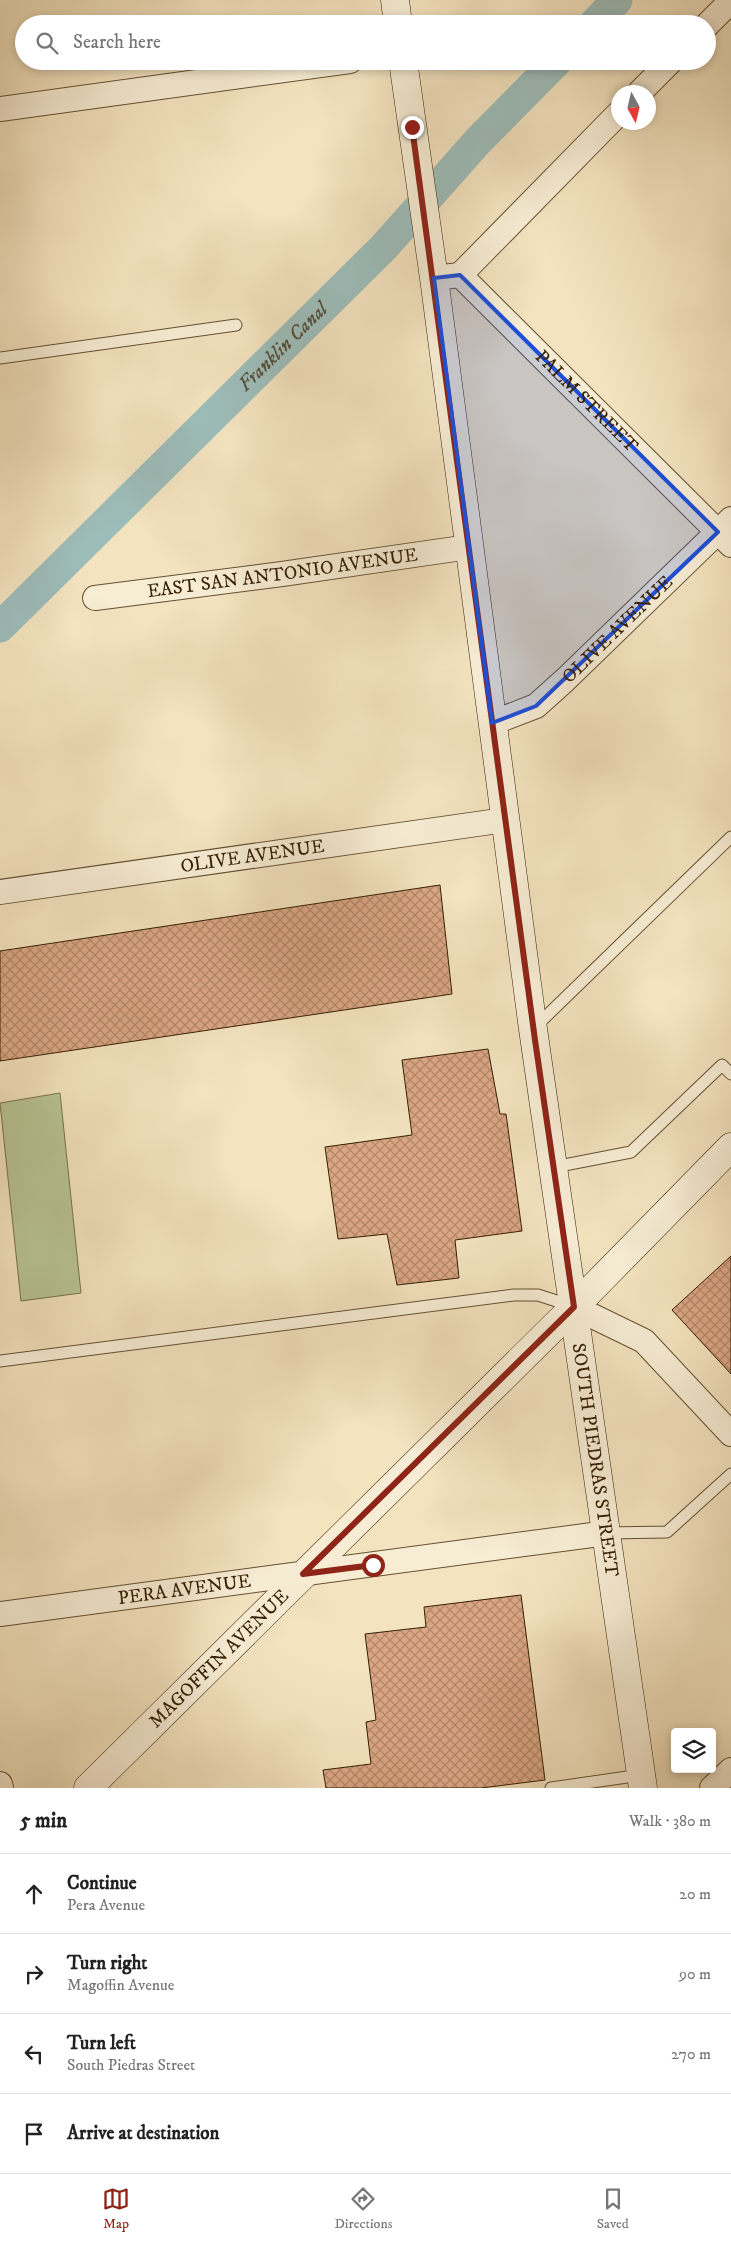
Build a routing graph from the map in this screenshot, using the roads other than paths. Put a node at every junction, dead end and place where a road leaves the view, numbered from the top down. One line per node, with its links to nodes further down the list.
1 (395, 0): 3 (main road)
2 (731, 1): 4 (street)
3 (397, 15)
4 (716, 16)
5 (283, 70): 9 (street)
6 (404, 70): 11 (main road, SOUTH PIEDRAS STREET)
7 (662, 70): 8 (street)
8 (647, 85)
9 (0, 108)
10 (611, 121): 11 (street)
11 (447, 276): 14 (street, PALM STREET); 15 (main road, SOUTH PIEDRAS STREET)
12 (236, 325): 13 (lane)
13 (0, 358)
14 (727, 532): 17 (street, OLIVE AVENUE)
15 (468, 547): 16 (street, EAST SAN ANTONIO AVENUE); 17 (main road, SOUTH PIEDRAS STREET)
16 (95, 598)
17 (492, 723): 18 (main road, SOUTH PIEDRAS STREET)
18 (505, 820): 20 (street, OLIVE AVENUE); 21 (main road, SOUTH PIEDRAS STREET)
19 (731, 837): 21 (lane)
20 (0, 892)
21 (533, 1029): 24 (main road, SOUTH PIEDRAS STREET)
22 (731, 1074): 24 (lane)
23 (731, 1147): 25 (main road, MAGOFFIN AVENUE)
24 (554, 1167): 25 (main road, SOUTH PIEDRAS STREET)
25 (574, 1307): 26 (lane); 27 (street); 29 (main road, SOUTH PIEDRAS STREET); 30 (main road, MAGOFFIN AVENUE)
26 (0, 1361)
27 (731, 1434)
28 (731, 1474): 29 (lane)
29 (607, 1534): 30 (street, PERA AVENUE); 33 (main road, SOUTH PIEDRAS STREET)
30 (303, 1574): 31 (street, PERA AVENUE); 36 (main road, MAGOFFIN AVENUE)
31 (0, 1614)
32 (731, 1770): 38 (street)
33 (642, 1782): 37 (lane)
34 (0, 1784): 35 (street)
35 (1, 1788)
36 (88, 1788)
37 (551, 1788)
38 (712, 1788)

